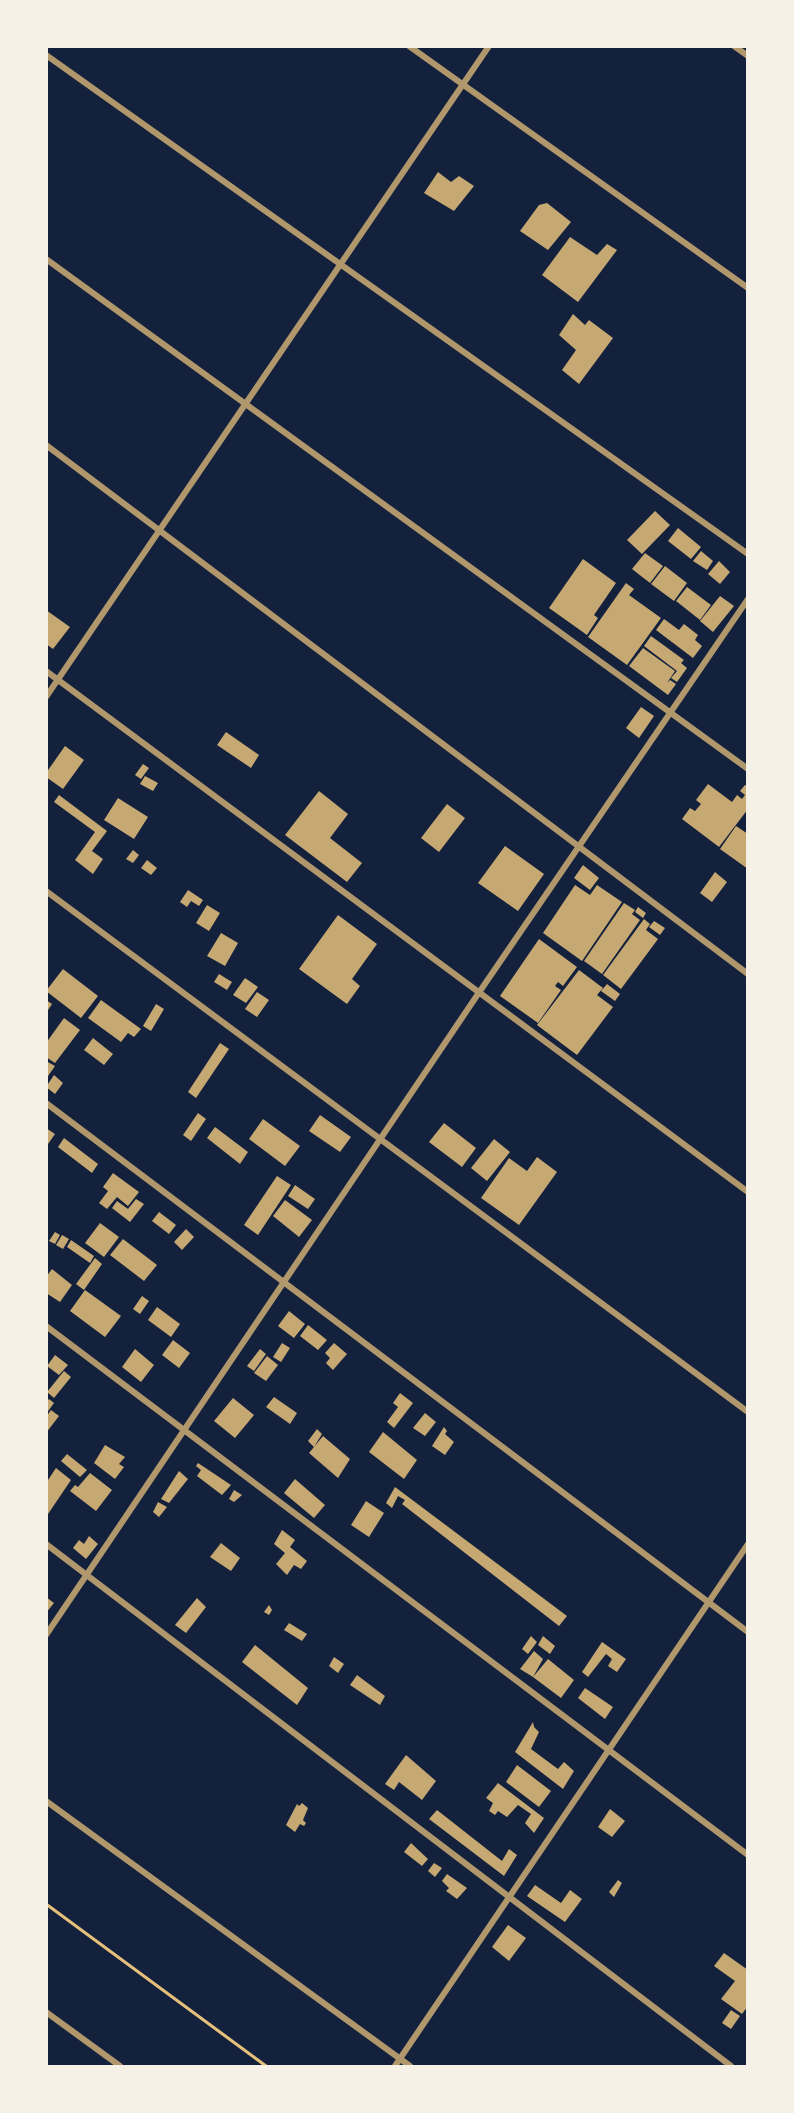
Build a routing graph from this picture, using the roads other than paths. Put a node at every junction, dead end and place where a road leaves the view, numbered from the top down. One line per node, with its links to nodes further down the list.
1 (409, 46): 6 (street)
2 (489, 46): 6 (street)
3 (734, 46): 5 (street)
4 (46, 55): 8 (street)
5 (747, 56)
6 (463, 85): 8 (street); 9 (street)
7 (46, 259): 10 (street)
8 (340, 265): 10 (street); 13 (street)
9 (747, 288)
10 (246, 404): 12 (street); 18 (street)
11 (46, 445): 12 (street)
12 (159, 530): 16 (street); 20 (street)
13 (747, 554)
14 (747, 599): 18 (street)
15 (46, 671): 16 (street)
16 (58, 680): 17 (street); 23 (street)
17 (46, 697)
18 (670, 712): 19 (street); 20 (street)
19 (747, 769)
20 (578, 848): 22 (street); 23 (street)
21 (46, 891): 25 (street)
22 (747, 974)
23 (478, 994): 25 (street); 26 (street)
24 (46, 1103): 27 (street)
25 (381, 1137): 27 (street); 29 (street)
26 (747, 1192)
27 (283, 1282): 30 (street); 34 (street)
28 (46, 1326): 30 (street)
29 (747, 1412)
30 (183, 1430): 33 (street); 37 (street)
31 (46, 1544): 33 (street)
32 (747, 1544): 34 (street)
33 (87, 1575): 36 (street); 40 (street)
34 (708, 1602): 35 (street); 37 (street)
35 (747, 1632)
36 (46, 1635)
37 (608, 1750): 39 (street); 40 (street)
38 (46, 1801): 42 (street)
39 (747, 1855)
40 (509, 1898): 42 (street); 46 (street)
41 (46, 2012): 43 (street)
42 (400, 2059): 44 (street); 45 (street)
43 (120, 2067)
44 (395, 2067)
45 (410, 2067)
46 (731, 2067)

